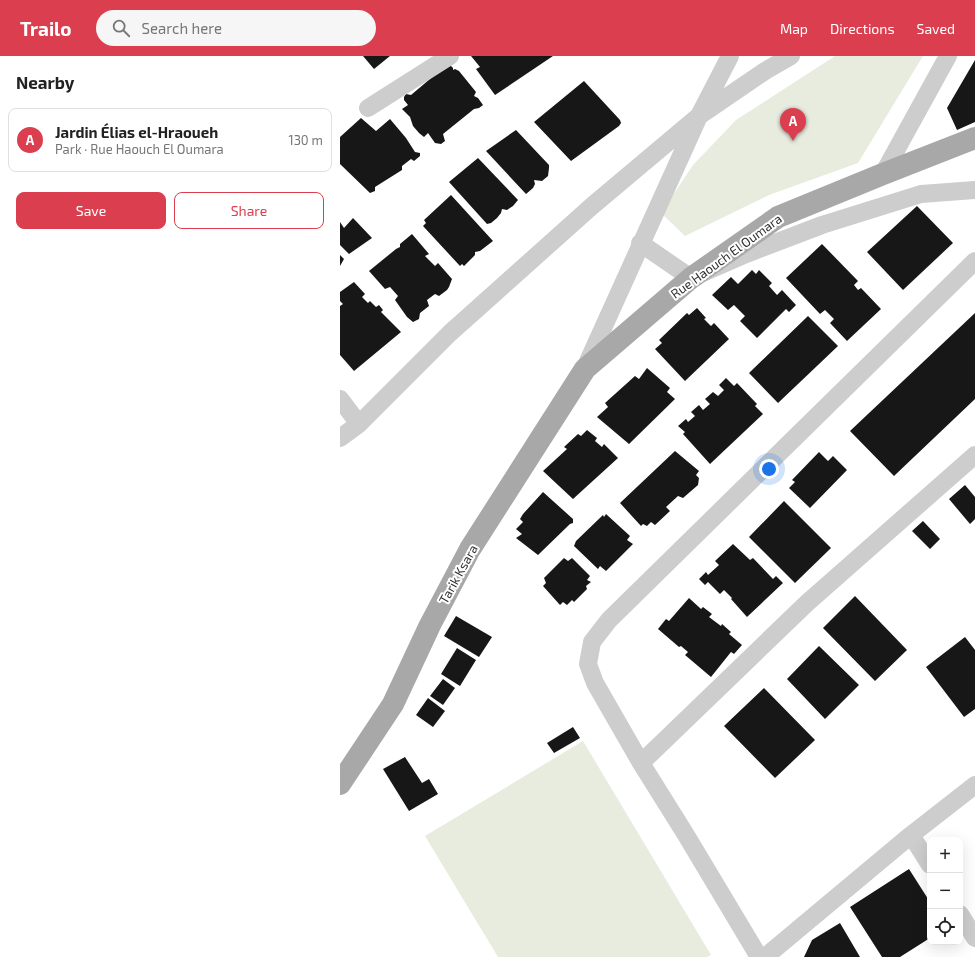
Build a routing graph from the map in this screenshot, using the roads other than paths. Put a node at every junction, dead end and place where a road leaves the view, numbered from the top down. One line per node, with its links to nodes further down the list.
1 (450, 56): 5 (street)
2 (730, 56): 6 (street)
3 (791, 56): 6 (street)
4 (948, 56): 8 (street)
5 (368, 108)
6 (699, 116): 10 (street); 15 (street)
7 (975, 138): 8 (main road, Rue Haouch El Oumara)
8 (883, 174): 12 (main road, Rue Haouch El Oumara)
9 (975, 190): 12 (street)
10 (640, 244): 12 (street); 13 (street)
11 (975, 261): 18 (street)
12 (691, 278): 13 (main road, Rue Haouch El Oumara)
13 (585, 368): 19 (main road, Tarik Ksara)
14 (340, 399): 15 (street)
15 (359, 424): 16 (street)
16 (340, 438)
17 (975, 455): 18 (street)
18 (641, 763): 23 (street)
19 (340, 784)
20 (975, 785): 21 (street)
21 (911, 835): 22 (street); 24 (street)
22 (927, 861)
23 (759, 957)
24 (765, 957)

